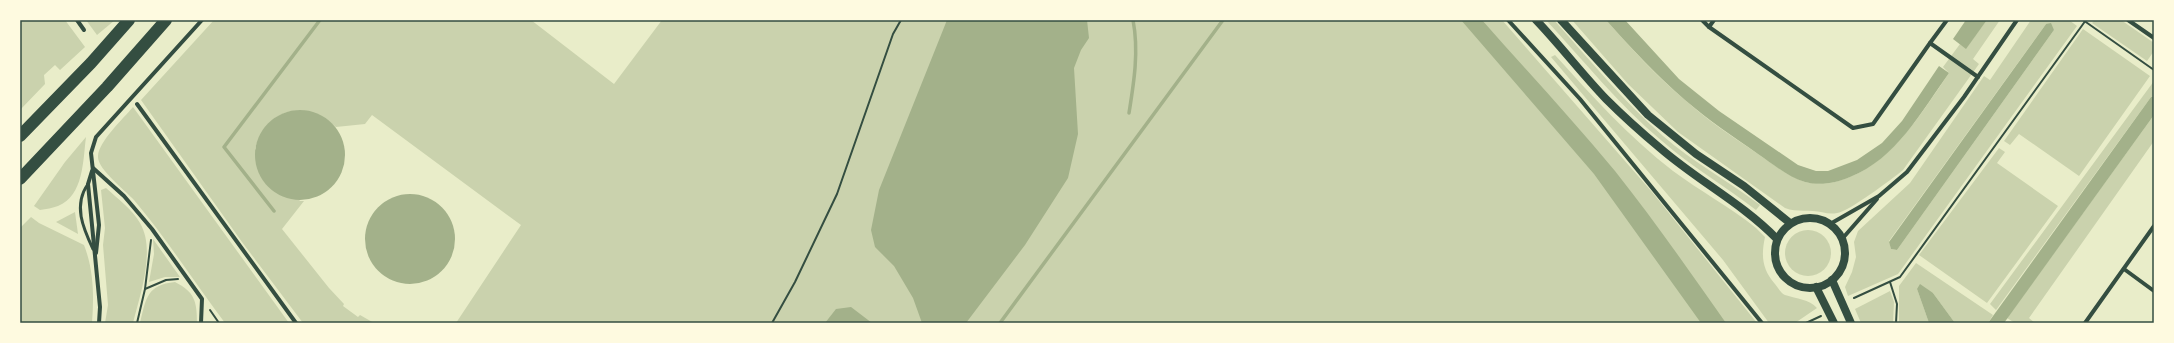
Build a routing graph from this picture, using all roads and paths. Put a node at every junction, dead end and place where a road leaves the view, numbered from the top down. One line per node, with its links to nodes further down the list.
1 (77, 20): 16 (street)
2 (130, 20): 22 (highway)
3 (166, 20): 24 (highway)
4 (202, 20): 23 (street)
5 (900, 20): 49 (path)
6 (1508, 20): 50 (street)
7 (1536, 20): 31 (main road)
8 (1561, 20): 27 (main road)
9 (1702, 20): 15 (street)
10 (1714, 20): 15 (street)
11 (1947, 20): 18 (street)
12 (2017, 20): 20 (street)
13 (2128, 20): 17 (street)
14 (2085, 21): 19 (path); 36 (path)
15 (1709, 27): 18 (street)
16 (84, 30)
17 (2154, 38)
18 (1930, 43): 20 (street)
19 (2154, 70)
20 (1978, 77): 26 (street)
21 (137, 104): 48 (street)
22 (20, 136)
23 (93, 167): 25 (street); 30 (street); 33 (street)
24 (20, 179)
25 (88, 184): 33 (street); 33 (lane)
26 (1879, 196): 28 (street); 32 (street)
27 (1790, 224): 28 (main road); 31 (main road)
28 (1830, 224): 32 (main road)
29 (2154, 226): 34 (street)
30 (152, 229): 37 (street); 39 (path)
31 (1777, 239): 38 (main road)
32 (1842, 239): 35 (main road)
33 (96, 253): 44 (street)
34 (2124, 269): 40 (street); 55 (street)
35 (1832, 280): 38 (main road); 53 (main road)
36 (1890, 282): 41 (path); 54 (path)
37 (190, 283): 39 (path); 42 (street)
38 (1816, 287): 52 (main road)
39 (145, 289): 45 (path)
40 (2154, 291)
41 (1854, 298)
42 (202, 299): 46 (street); 47 (path)
43 (1821, 316): 51 (path)
44 (99, 323)
45 (137, 323)
46 (201, 323)
47 (219, 323)
48 (296, 323)
49 (772, 323)
50 (1762, 323)
51 (1806, 323)
52 (1834, 323)
53 (1851, 323)
54 (1896, 323)
55 (2085, 323)

